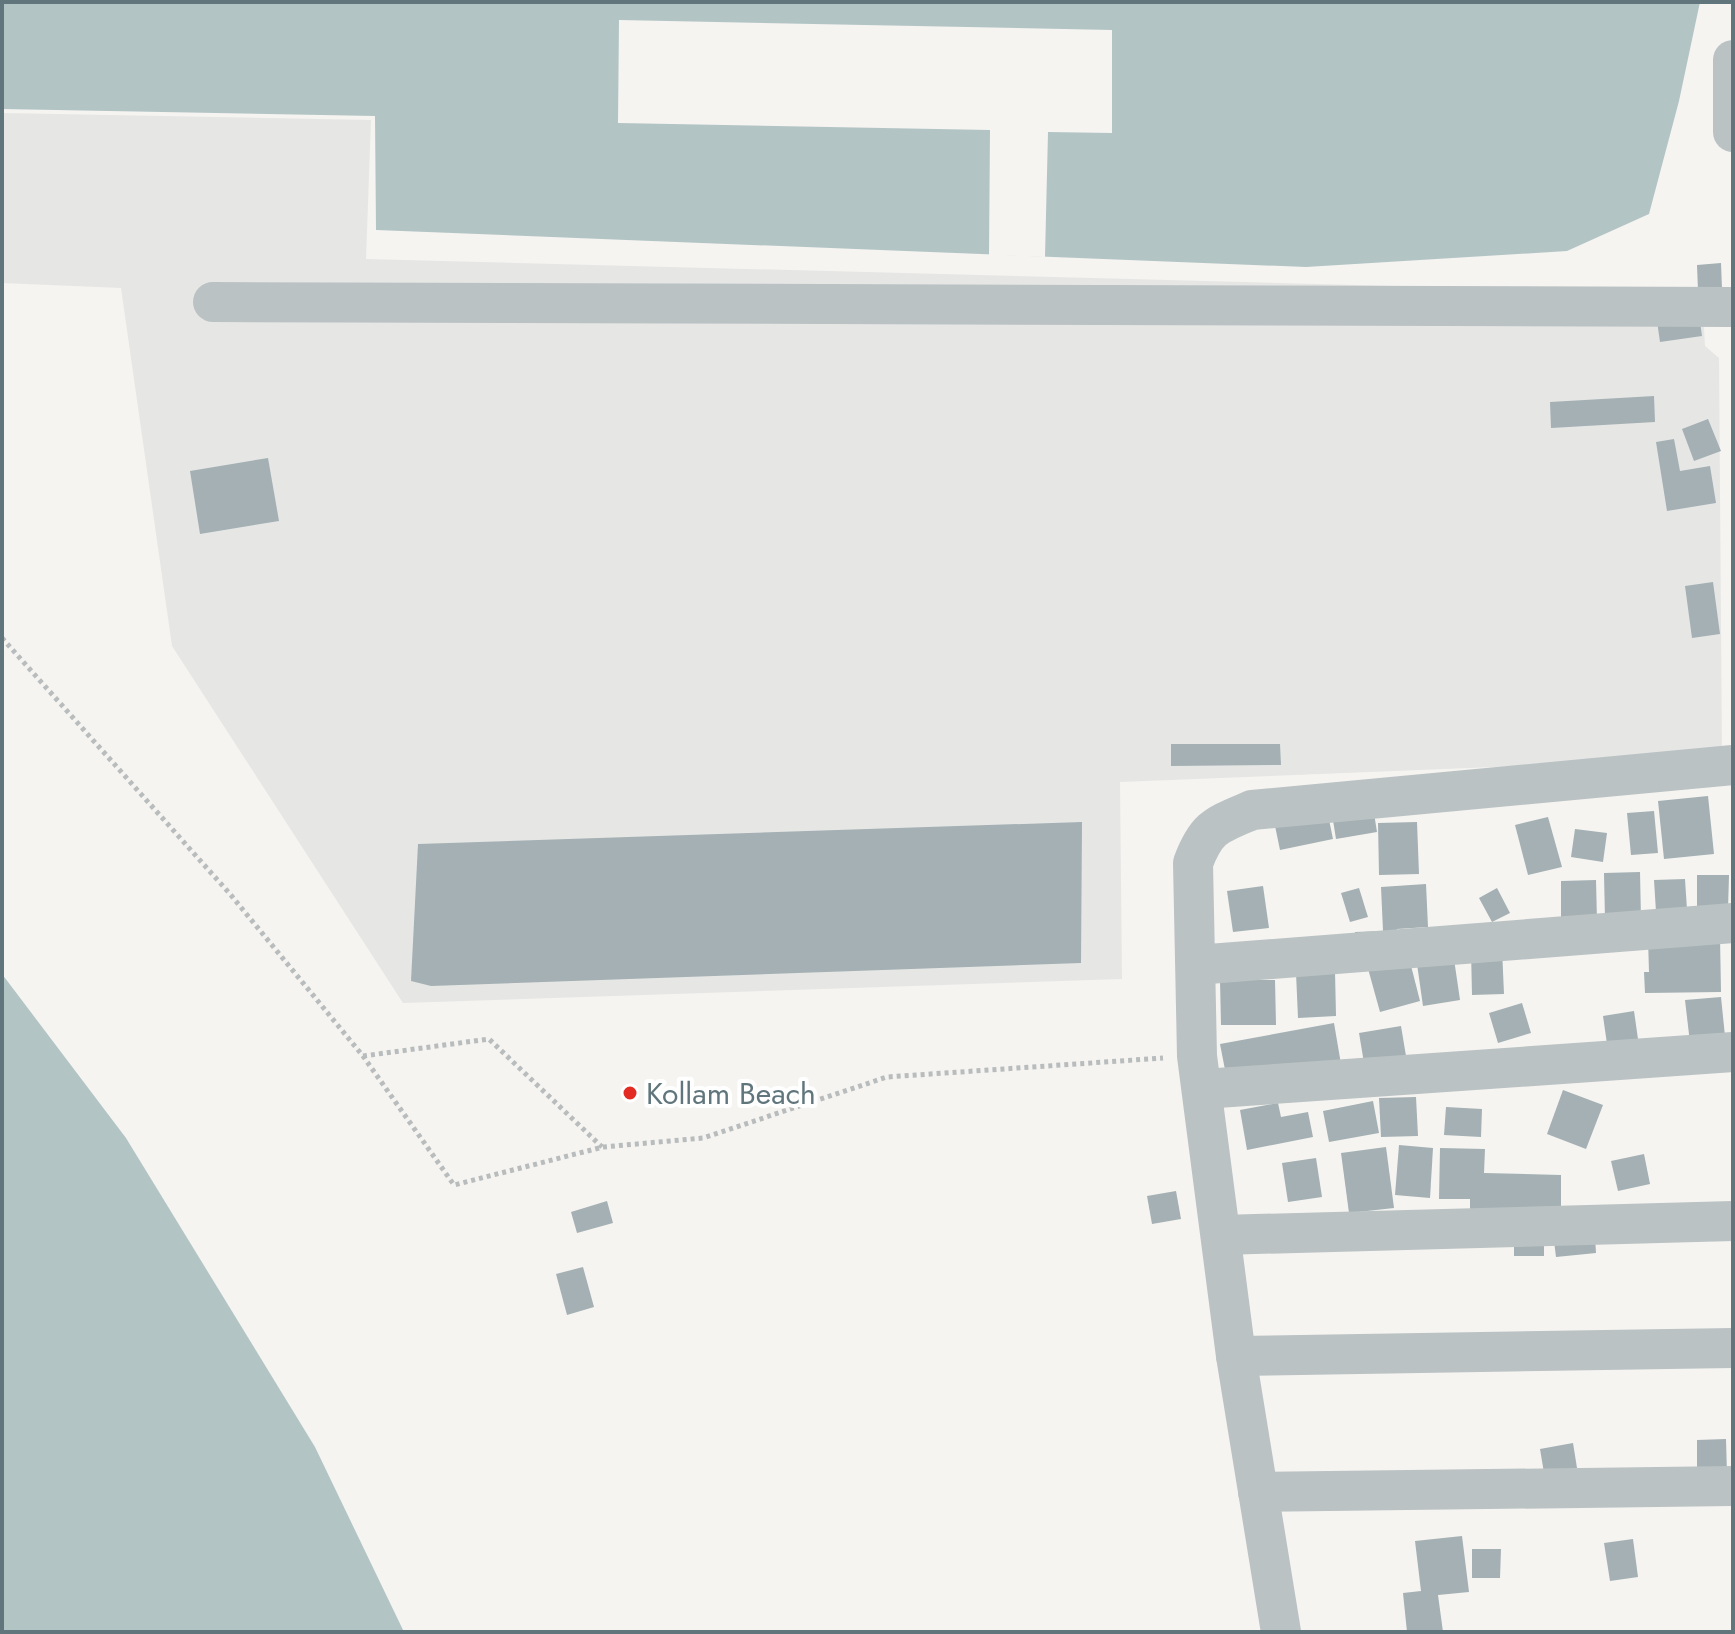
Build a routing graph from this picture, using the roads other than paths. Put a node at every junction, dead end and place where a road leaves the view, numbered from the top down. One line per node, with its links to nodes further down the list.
1 (1733, 60): 2 (street)
2 (1733, 132)
3 (213, 302): 4 (street)
4 (1733, 307)
5 (1733, 765): 7 (street)
6 (1733, 923): 7 (street)
7 (1196, 965): 9 (street)
8 (1733, 1052): 9 (street)
9 (1200, 1072): 11 (street)
10 (1733, 1221): 11 (street)
11 (1221, 1235): 13 (street)
12 (1733, 1348): 13 (street)
13 (1236, 1356): 15 (street)
14 (1733, 1486): 15 (street)
15 (1258, 1492): 16 (street)
16 (1281, 1632)

